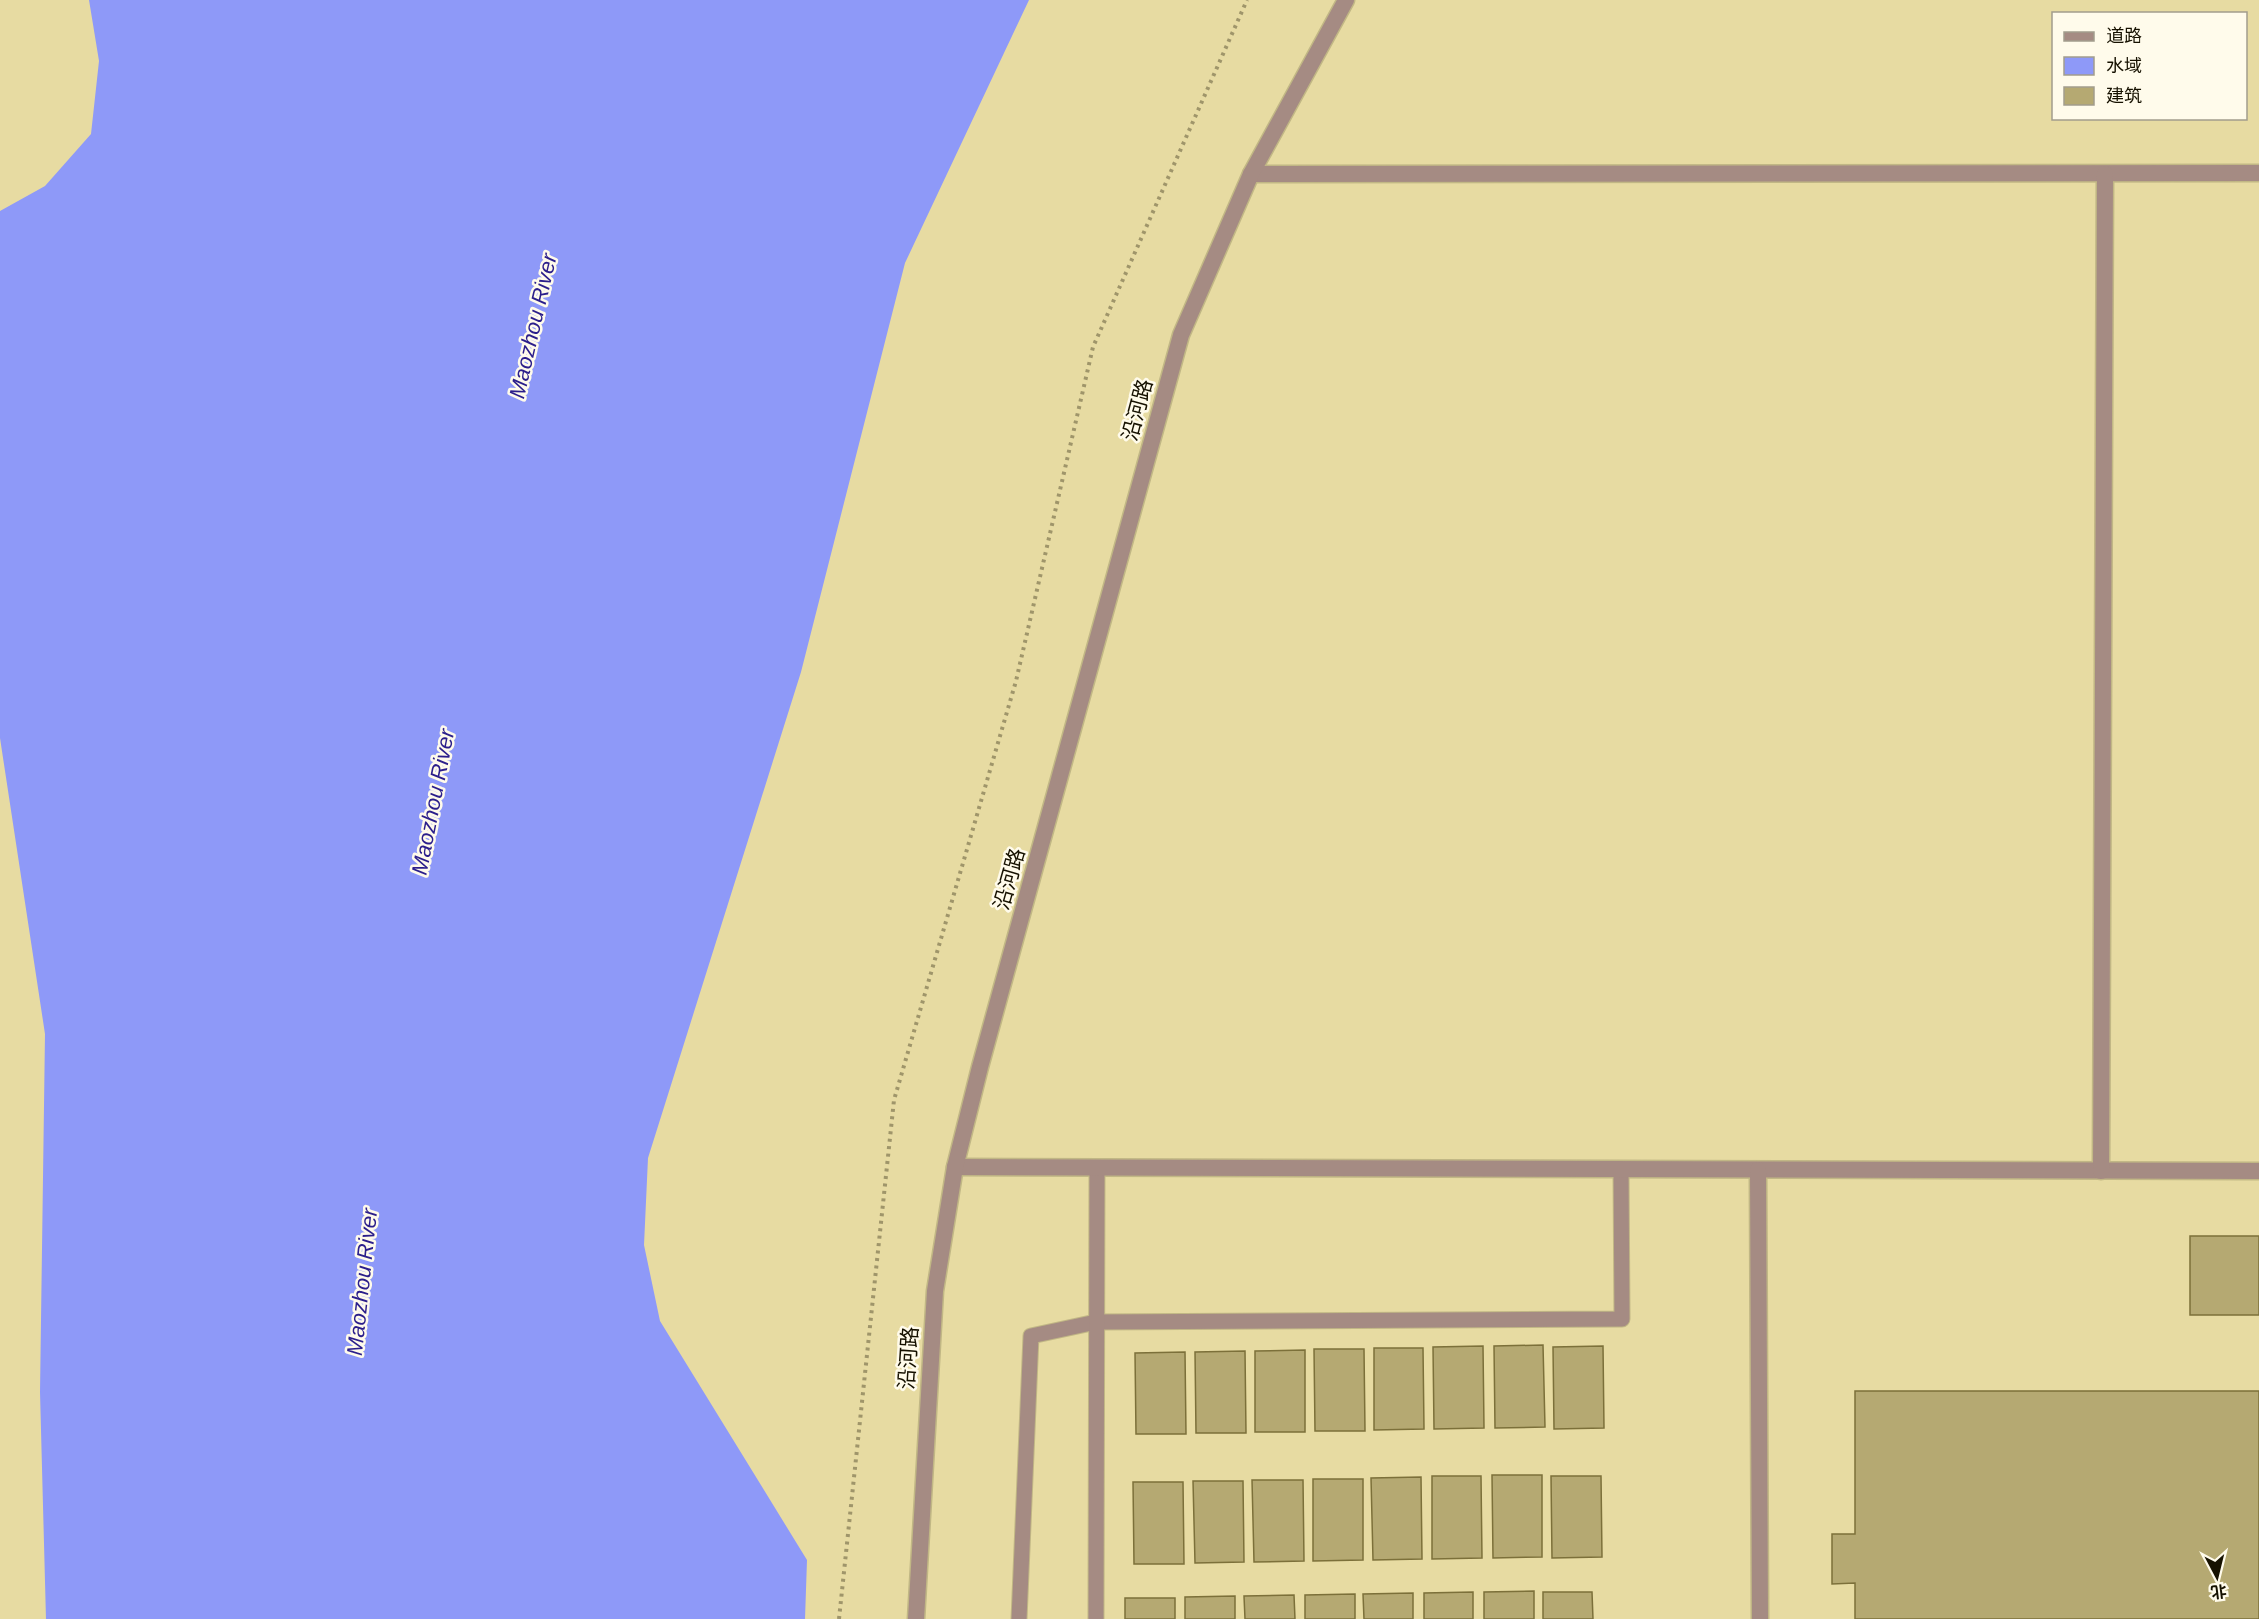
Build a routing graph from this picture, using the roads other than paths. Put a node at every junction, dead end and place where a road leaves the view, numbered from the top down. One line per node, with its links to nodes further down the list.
1 (1346, 0): 3 (street, 沿河路)
2 (2259, 173): 4 (street)
3 (1251, 174): 4 (street); 5 (street, 沿河路)
4 (2105, 174): 9 (street)
5 (955, 1167): 6 (street); 12 (street, 沿河路)
6 (1097, 1168): 7 (street); 11 (lane)
7 (1621, 1170): 8 (street); 11 (lane)
8 (1758, 1170): 9 (street); 15 (street)
9 (2101, 1171): 10 (street)
10 (2259, 1172)
11 (1096, 1322): 13 (lane); 14 (lane)
12 (916, 1619)
13 (1019, 1619)
14 (1096, 1619)
15 (1760, 1619)

